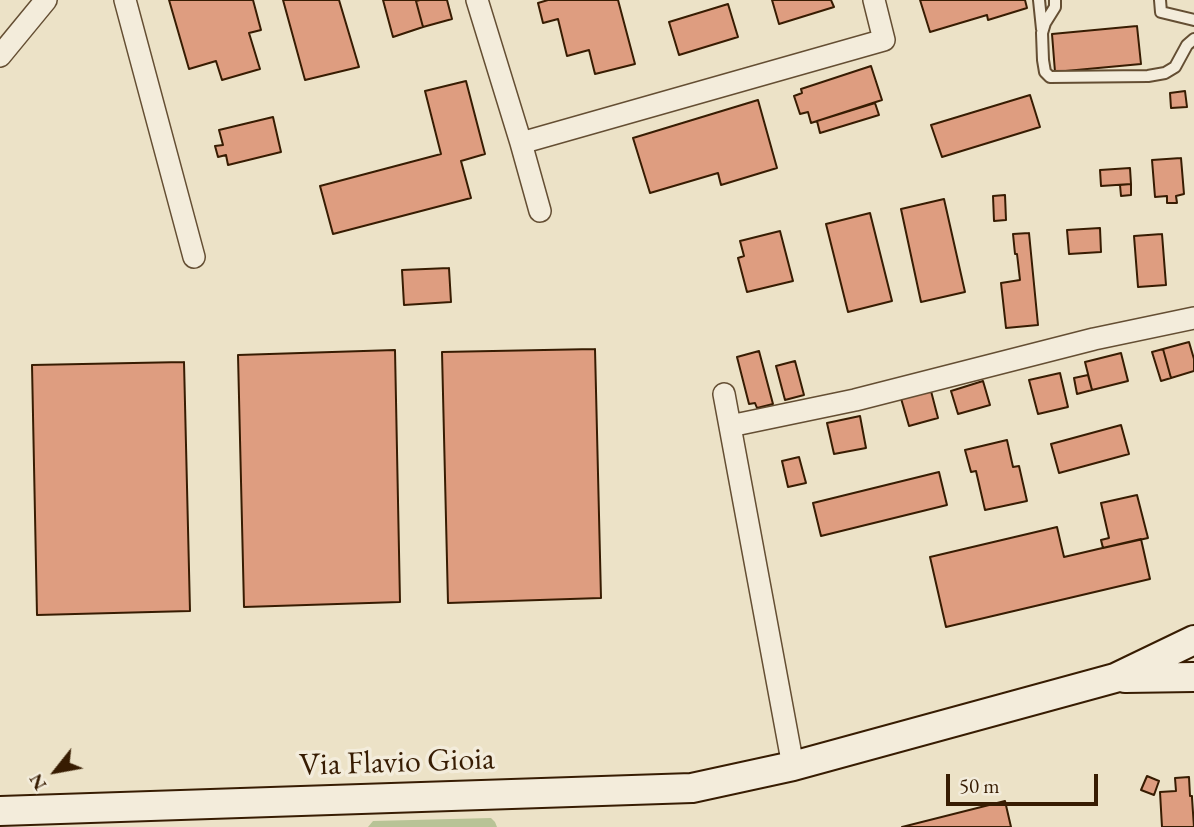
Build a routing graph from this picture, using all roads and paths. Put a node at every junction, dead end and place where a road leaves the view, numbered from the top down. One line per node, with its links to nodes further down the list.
1 (46, 0): 11 (street)
2 (125, 0): 14 (street)
3 (477, 0): 12 (street)
4 (874, 0): 12 (street)
5 (1039, 0): 9 (lane)
6 (1055, 0): 9 (lane)
7 (1160, 0): 8 (lane)
8 (1194, 20)
9 (1042, 33): 10 (lane)
10 (1194, 39)
11 (0, 56)
12 (521, 143): 13 (street)
13 (540, 211)
14 (194, 257)
15 (1194, 318): 17 (street)
16 (724, 394): 17 (street)
17 (730, 426): 21 (street)
18 (1194, 640): 20 (main road)
19 (1194, 677): 20 (main road)
20 (1115, 678): 21 (main road, Via Flavio Gioia)
21 (793, 766): 22 (main road, Via Flavio Gioia)
22 (0, 811)

